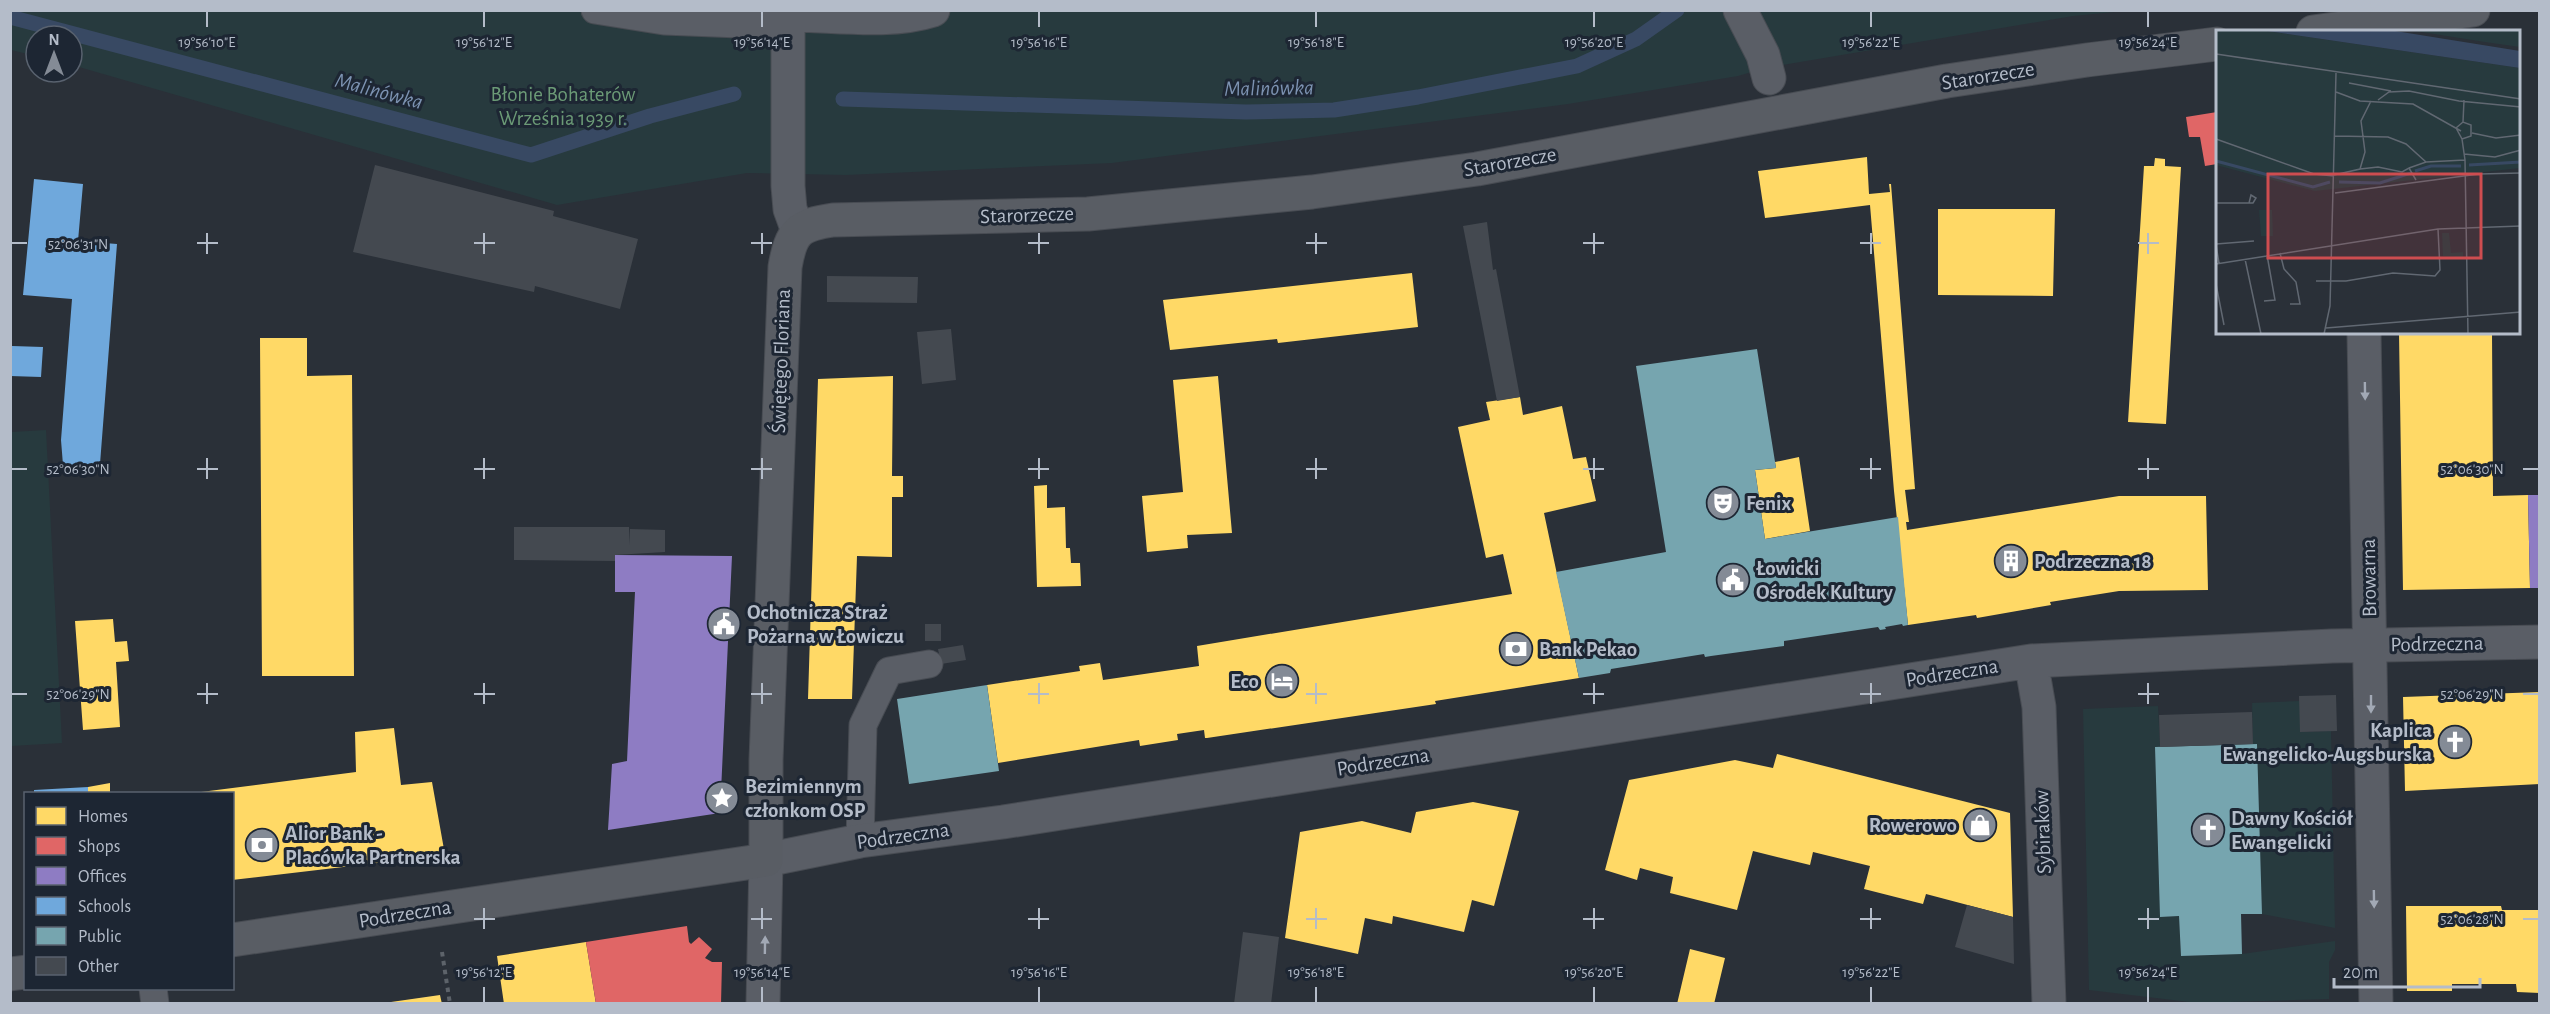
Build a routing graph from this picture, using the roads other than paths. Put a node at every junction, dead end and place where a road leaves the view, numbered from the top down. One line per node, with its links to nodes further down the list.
1 (595, 10): 5 (lane)
2 (933, 10): 5 (street)
3 (1740, 10): 9 (street)
4 (2473, 10): 6 (street)
5 (788, 17): 10 (street)
6 (2357, 22): 7 (street)
7 (2322, 30)
8 (2216, 44): 10 (street, Starorzecze)
9 (1769, 78)
10 (798, 231): 17 (street, Świętego Floriana)
11 (2364, 334): 13 (street, Browarna, one-way to 13)
12 (2540, 642): 13 (street, Podrzeczna)
13 (2371, 645): 14 (street, Podrzeczna); 21 (street, Browarna, one-way to 21)
14 (2031, 661): 16 (street, Podrzeczna); 20 (street, Sybiraków)
15 (929, 664): 16 (lane)
16 (860, 841): 17 (street, Podrzeczna)
17 (766, 860): 18 (street, Podrzeczna); 19 (street, one-way to 17)
18 (234, 940)
19 (763, 1004)
20 (2049, 1004)
21 (2376, 1004)

